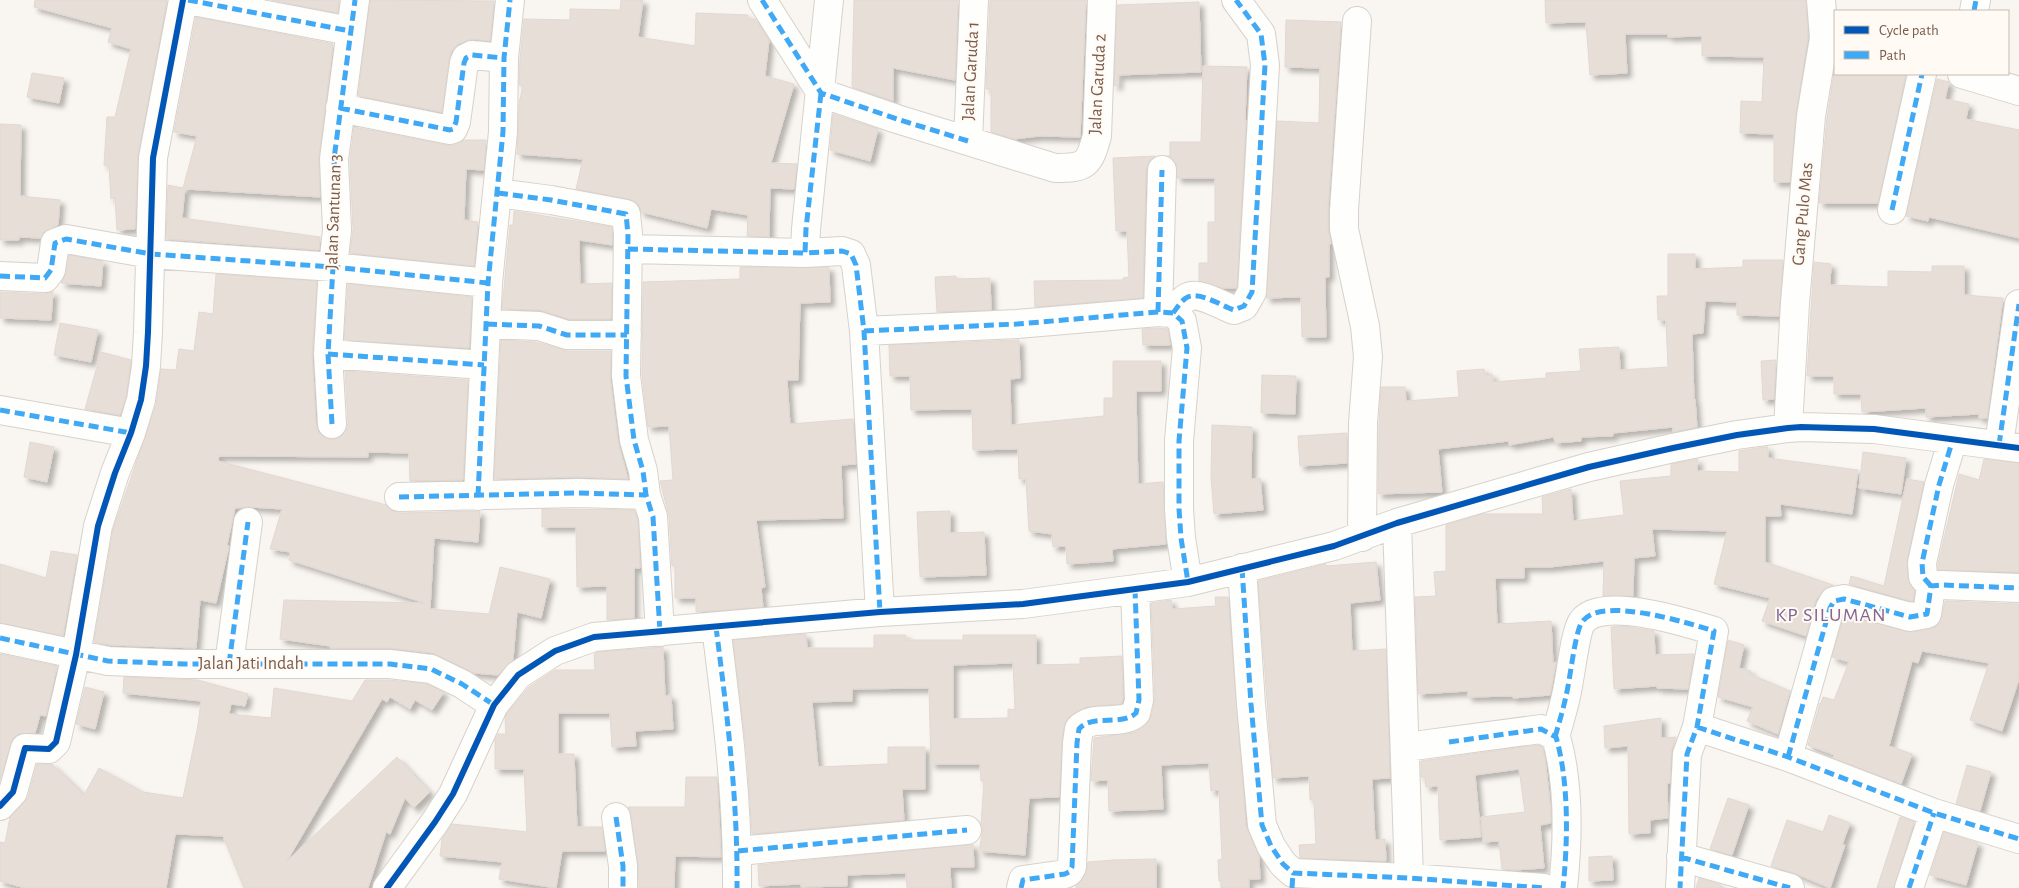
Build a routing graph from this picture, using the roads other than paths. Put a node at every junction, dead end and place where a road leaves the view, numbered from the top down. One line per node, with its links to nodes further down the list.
1 (184, 0): 25 (street)
2 (188, 0): 12 (street)
3 (356, 0): 12 (street, Jalan Santunan 3)
4 (510, 0): 13 (street)
5 (762, 0): 16 (street)
6 (829, 0): 16 (street)
7 (974, 0): 19 (street, Jalan Garuda 1)
8 (1102, 0): 19 (street, Jalan Garuda 2)
9 (1236, 0): 30 (street)
10 (1821, 0): 38 (street, Gang Pulo Mas)
11 (1357, 21): 47 (street)
12 (350, 31): 18 (street, Jalan Santunan 3)
13 (504, 58): 18 (street); 21 (street)
14 (1922, 75): 22 (street)
15 (1965, 75): 17 (street)
16 (821, 92): 19 (street, Jalan Garuda 2); 24 (street)
17 (2019, 92)
18 (340, 108): 26 (street, Jalan Santunan 3)
19 (968, 141)
20 (1162, 170): 30 (street)
21 (498, 193): 23 (street); 28 (street)
22 (1892, 210)
23 (628, 249): 24 (street); 33 (street)
24 (805, 253): 32 (street)
25 (151, 254): 26 (street); 27 (street); 39 (street)
26 (333, 267): 28 (street); 34 (street, Jalan Santunan 3)
27 (0, 276)
28 (488, 283): 31 (street)
29 (2019, 304): 41 (street)
30 (1166, 312): 32 (street); 49 (street)
31 (487, 324): 33 (street); 35 (street)
32 (864, 331): 53 (street)
33 (627, 336): 42 (street)
34 (328, 354): 35 (street); 37 (street, Jalan Santunan 3)
35 (484, 365): 43 (street)
36 (0, 410): 39 (street)
37 (332, 424)
38 (1788, 428): 40 (street); 46 (street)
39 (131, 433): 57 (street)
40 (1953, 439): 41 (street); 50 (street)
41 (2009, 446)
42 (646, 495): 43 (street); 55 (street)
43 (478, 496): 44 (street)
44 (399, 497)
45 (248, 522): 58 (street)
46 (1396, 524): 47 (street); 62 (street)
47 (1362, 537): 48 (street)
48 (1242, 568): 49 (street); 72 (street)
49 (1188, 582): 52 (street)
50 (1931, 586): 51 (street); 63 (street)
51 (2019, 588)
52 (1135, 589): 53 (street); 76 (street)
53 (880, 612): 54 (street)
54 (716, 627): 55 (street); 69 (street)
55 (660, 632): 59 (street)
56 (0, 638): 57 (street, Jalan Jati Indah)
57 (76, 655): 58 (street, Jalan Jati Indah); 64 (street)
58 (229, 664): 59 (street, Jalan Jati Indah)
59 (494, 705): 73 (street)
60 (1697, 727): 61 (street); 63 (street); 70 (street)
61 (1555, 737): 62 (street); 78 (street)
62 (1406, 747): 71 (street)
63 (1788, 757): 65 (street)
64 (0, 806)
65 (1934, 813): 68 (street); 81 (street)
66 (616, 817): 74 (street)
67 (967, 830): 69 (street)
68 (2019, 838)
69 (738, 851): 75 (street)
70 (1681, 857): 79 (street); 80 (street)
71 (1409, 878): 72 (street); 77 (street)
72 (1292, 880)
73 (387, 888)
74 (623, 888)
75 (737, 888)
76 (1021, 888)
77 (1544, 888)
78 (1563, 888)
79 (1680, 888)
80 (1790, 888)
81 (1909, 888)

